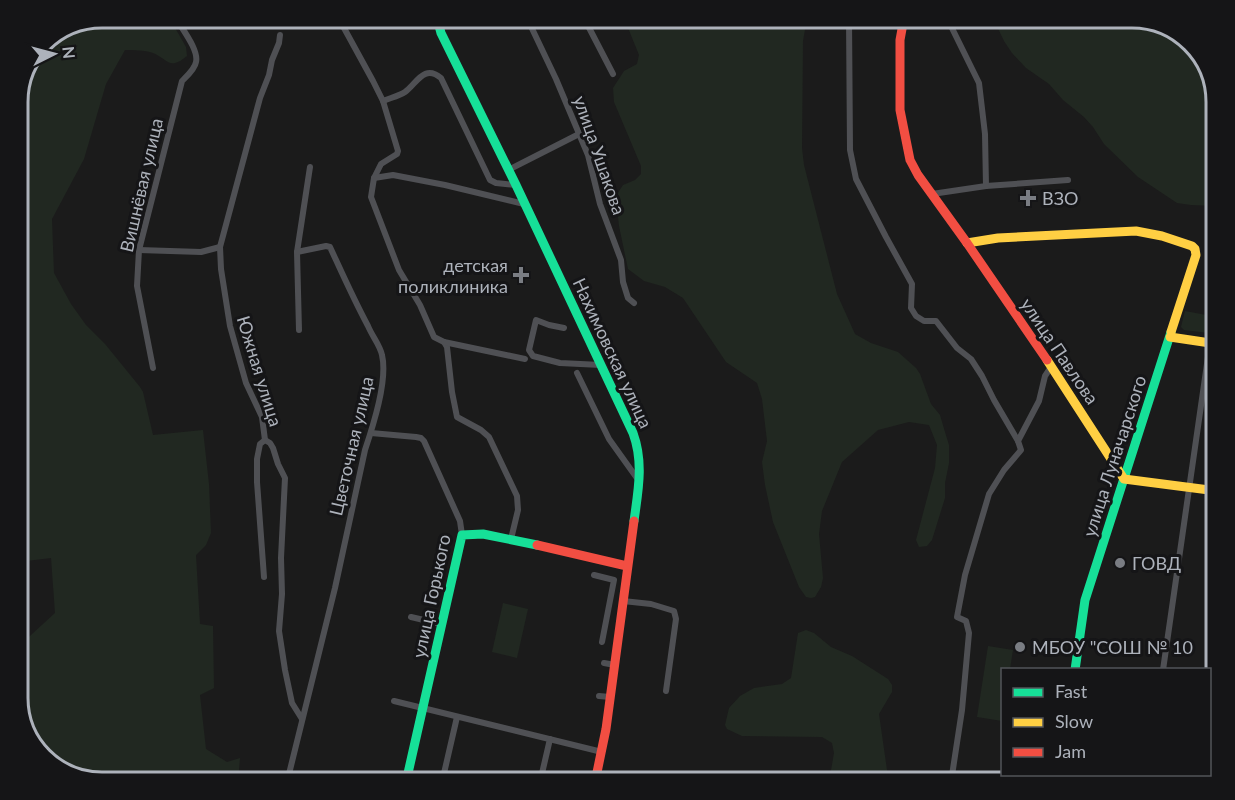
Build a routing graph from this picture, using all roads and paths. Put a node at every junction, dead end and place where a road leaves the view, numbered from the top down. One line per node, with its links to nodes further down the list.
1 (183, 28): 23 (street, Вишнёвая улица)
2 (343, 28): 11 (street)
3 (440, 28): 14 (main road, Нахимовская улица)
4 (532, 28): 12 (street, улица Ушакова)
5 (589, 28): 10 (street)
6 (849, 28): 39 (street)
7 (902, 28): 19 (main road, улица Павлова)
8 (952, 28): 18 (street)
9 (280, 34): 22 (street, Южная улица)
10 (613, 74)
11 (383, 100): 15 (street); 17 (street)
12 (579, 134): 14 (street); 25 (street, улица Ушакова)
13 (310, 167): 24 (street)
14 (508, 170): 17 (main road, Нахимовская улица)
15 (374, 178): 20 (street); 29 (street)
16 (1068, 180): 18 (street)
17 (516, 185): 20 (main road, Нахимовская улица)
18 (986, 186): 19 (street)
19 (932, 195): 21 (main road, улица Павлова)
20 (524, 204): 32 (main road, Нахимовская улица)
21 (967, 243): 28 (main road, улица Луначарского); 33 (main road, улица Павлова)
22 (220, 247): 23 (street); 38 (street, Южная улица)
23 (139, 250): 34 (street, Вишнёвая улица)
24 (297, 252): 27 (street); 37 (street, Цветочная улица)
25 (634, 303)
26 (564, 328): 32 (street)
27 (299, 330)
28 (1170, 337): 30 (main road); 40 (main road, улица Луначарского)
29 (444, 342): 31 (street); 45 (street)
30 (1206, 342)
31 (525, 359)
32 (601, 364): 41 (main road, Нахимовская улица)
33 (1051, 367): 39 (street); 40 (main road, улица Павлова)
34 (153, 368)
35 (577, 373): 41 (street)
36 (1206, 391): 42 (street)
37 (371, 433): 44 (street, улица Горького); 63 (street, Цветочная улица)
38 (266, 441): 48 (street, Южная улица); 63 (street)
39 (1018, 441): 71 (street)
40 (1124, 479): 42 (main road); 55 (main road, улица Луначарского)
41 (639, 481): 46 (main road, Нахимовская улица)
42 (1190, 488): 43 (main road); 56 (street)
43 (1206, 490)
44 (462, 535): 45 (main road); 51 (main road, улица Горького)
45 (511, 539): 46 (main road)
46 (627, 566): 49 (main road, Нахимовская улица)
47 (594, 575): 52 (street)
48 (264, 577)
49 (623, 601): 54 (main road, Нахимовская улица); 57 (street)
50 (411, 617): 51 (street)
51 (441, 624): 61 (main road, улица Горького)
52 (602, 642)
53 (604, 663): 54 (street)
54 (615, 664): 59 (main road, Нахимовская улица)
55 (1075, 668)
56 (1163, 668)
57 (666, 691)
58 (599, 696): 59 (street)
59 (610, 697): 65 (main road, Нахимовская улица)
60 (394, 701): 61 (street)
61 (423, 708): 62 (street); 67 (main road, улица Горького)
62 (458, 717): 64 (street); 68 (street)
63 (302, 719): 66 (street, Цветочная улица)
64 (550, 739): 65 (street); 69 (street)
65 (602, 752): 70 (main road, Нахимовская улица)
66 (289, 772)
67 (408, 772)
68 (444, 772)
69 (542, 772)
70 (597, 772)
71 (953, 772)

